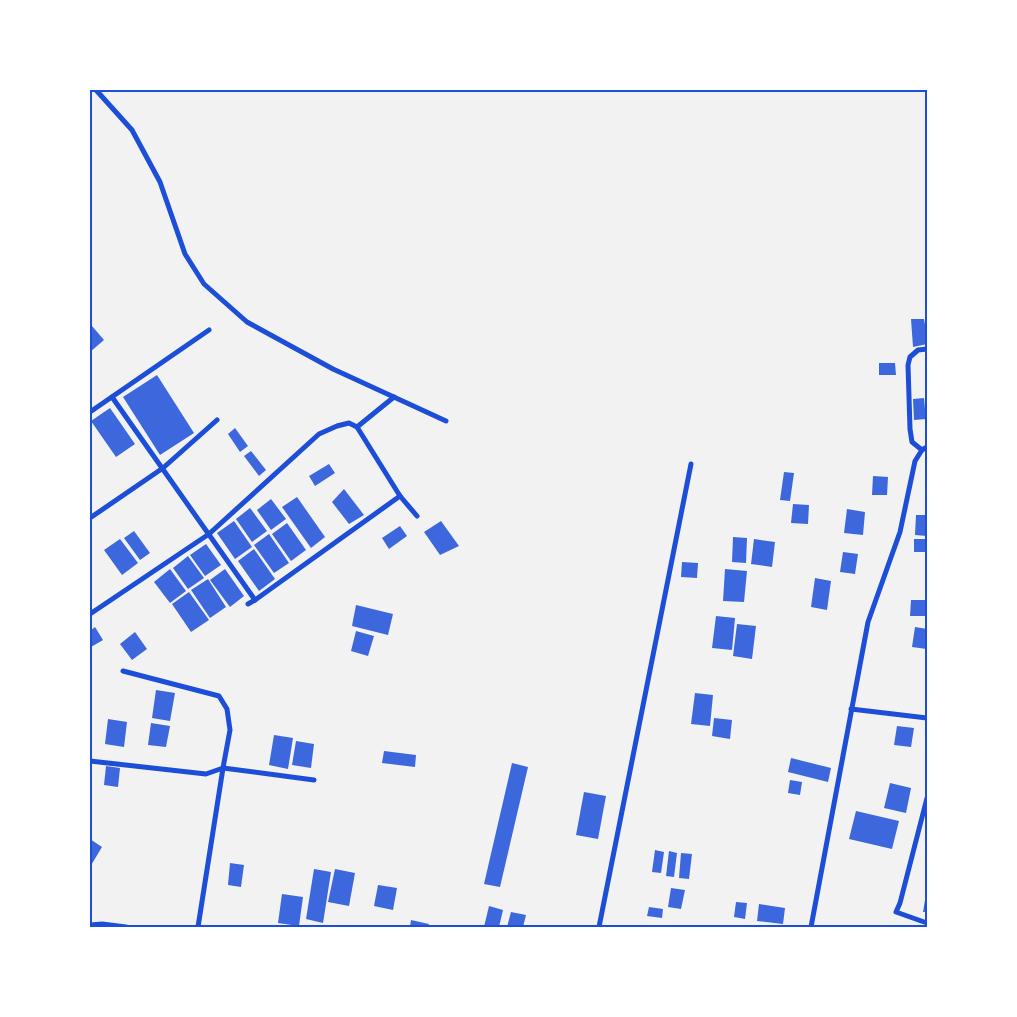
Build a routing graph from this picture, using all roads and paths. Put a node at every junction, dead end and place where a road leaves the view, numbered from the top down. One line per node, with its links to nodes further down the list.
1 (96, 90): 5 (street)
2 (209, 330): 4 (street)
3 (927, 349): 10 (street)
4 (112, 397): 6 (street); 12 (street)
5 (394, 397): 8 (street); 9 (street)
6 (90, 412)
7 (217, 420): 12 (street)
8 (446, 421)
9 (357, 428): 13 (street); 16 (street)
10 (924, 449): 21 (street)
11 (692, 464): 31 (street)
12 (163, 468): 15 (street); 16 (street)
13 (400, 496): 14 (street); 17 (street)
14 (417, 516)
15 (90, 518)
16 (209, 534): 17 (street); 19 (street)
17 (255, 600): 18 (street)
18 (248, 604)
19 (90, 614)
20 (123, 670): 24 (street)
21 (851, 709): 22 (street); 32 (street)
22 (927, 718)
23 (90, 761): 24 (street)
24 (223, 768): 25 (street); 30 (street)
25 (314, 780)
26 (927, 798): 27 (street)
27 (927, 922)
28 (90, 925): 29 (street)
29 (126, 927)
30 (198, 927)
31 (599, 927)
32 (811, 927)

